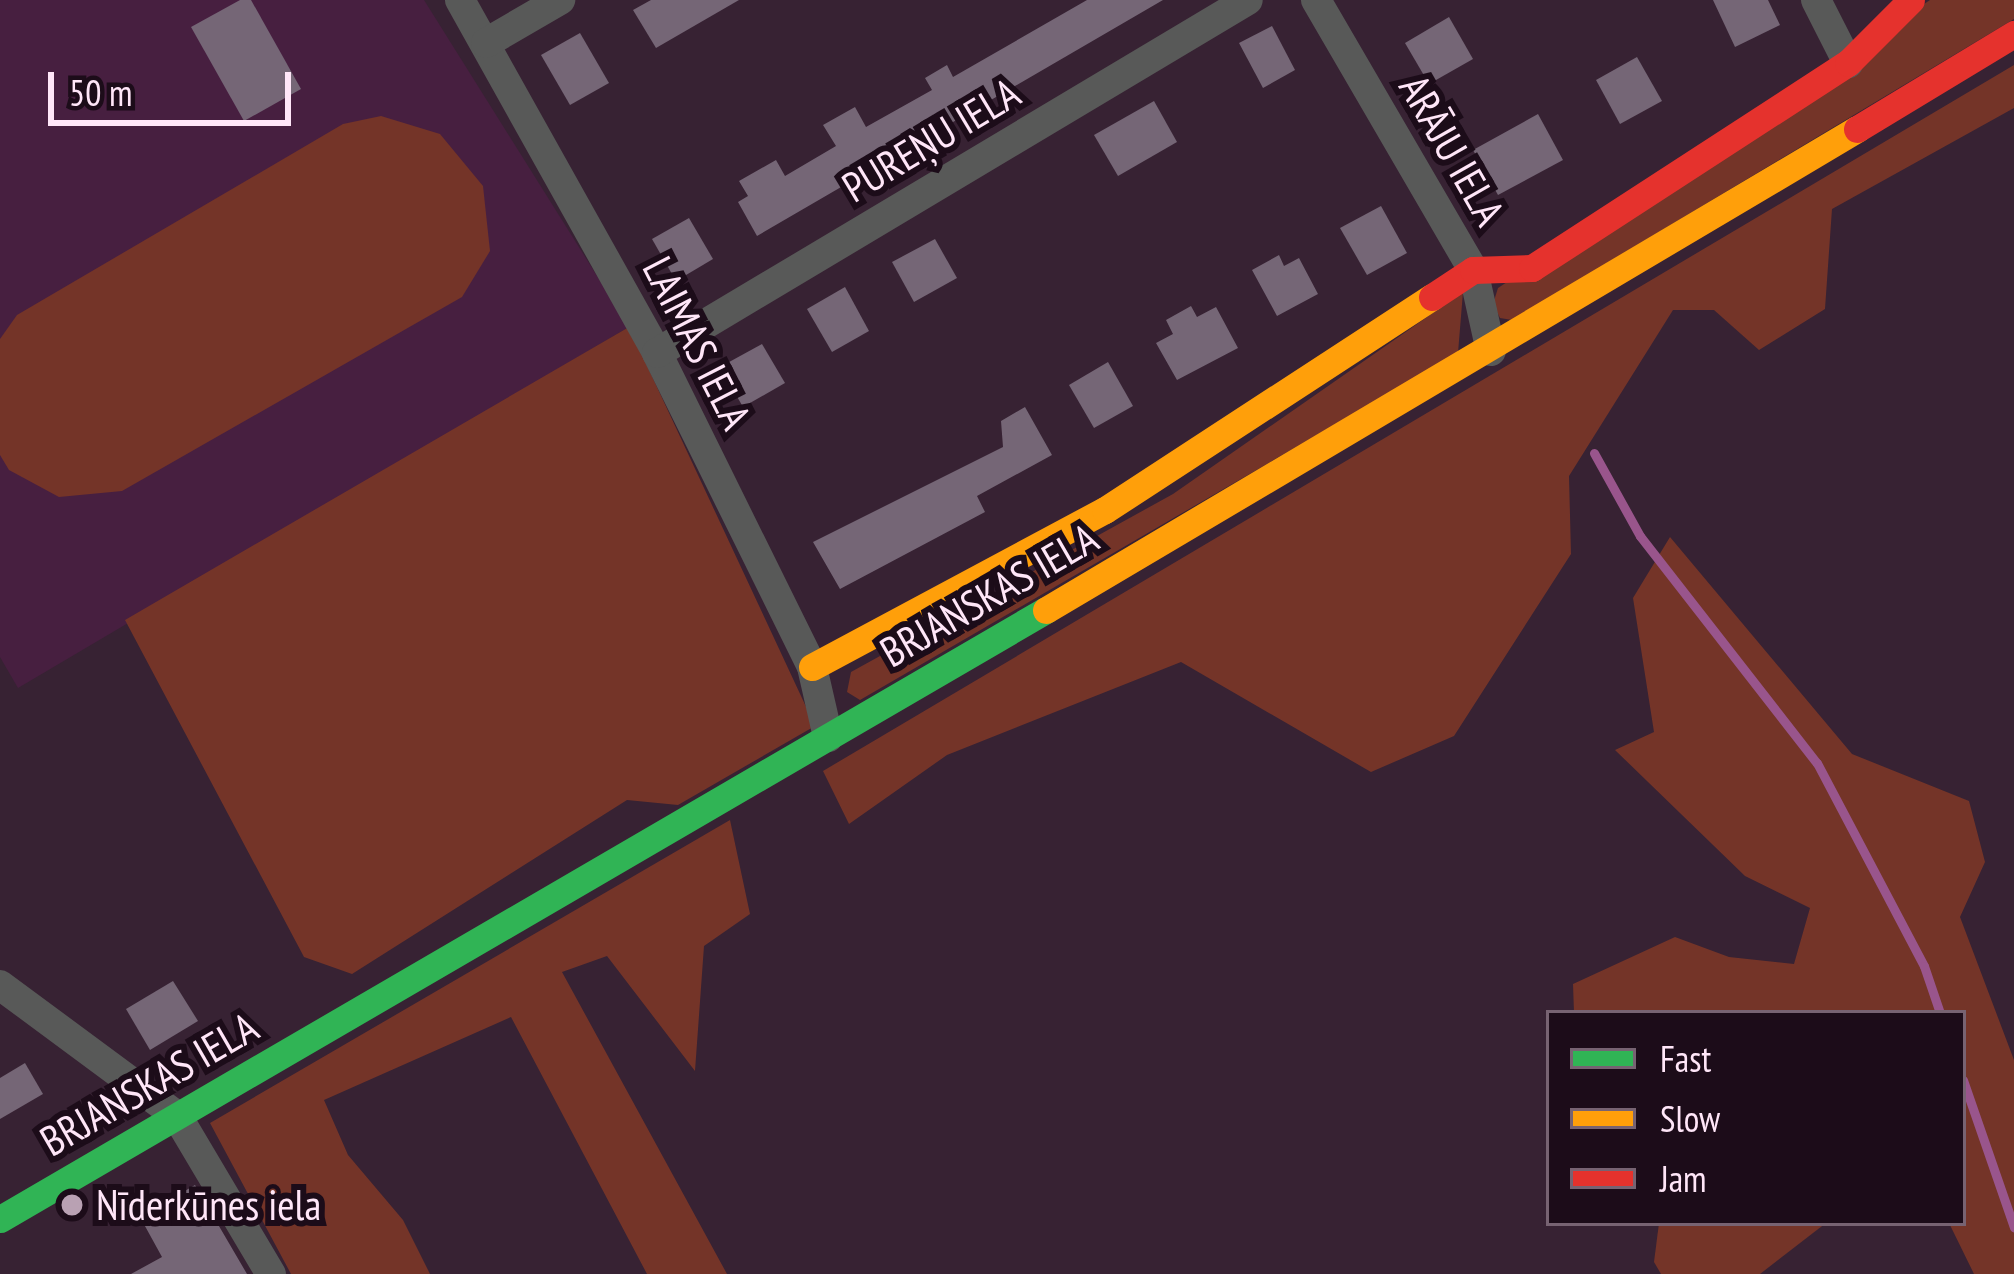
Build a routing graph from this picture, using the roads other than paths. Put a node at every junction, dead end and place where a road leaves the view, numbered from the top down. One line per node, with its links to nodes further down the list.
1 (460, 0): 8 (street, LAIMAS IELA)
2 (560, 0): 8 (street)
3 (1248, 0): 11 (street, PUREŅU IELA)
4 (1316, 0): 10 (street, ARĀJU IELA)
5 (1816, 0): 9 (street)
6 (1911, 0): 9 (main road)
7 (2014, 34): 12 (main road, BRJANSKAS IELA)
8 (486, 43): 11 (street, LAIMAS IELA)
9 (1848, 63): 10 (main road)
10 (1473, 269): 12 (street, ARĀJU IELA); 13 (main road)
11 (657, 352): 13 (street, LAIMAS IELA)
12 (1490, 352): 14 (main road, BRJANSKAS IELA)
13 (812, 667): 14 (street, LAIMAS IELA)
14 (828, 737): 16 (main road, BRJANSKAS IELA)
15 (0, 985): 16 (street)
16 (177, 1116): 17 (main road, BRJANSKAS IELA); 18 (street)
17 (0, 1219)
18 (271, 1274)

